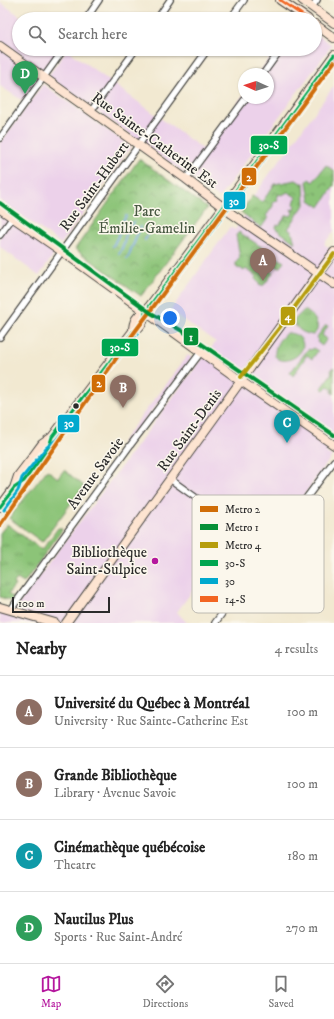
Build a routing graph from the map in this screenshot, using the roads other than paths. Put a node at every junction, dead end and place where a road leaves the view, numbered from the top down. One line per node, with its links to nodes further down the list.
1 (99, 0): 7 (street)
2 (170, 0): 8 (street)
3 (244, 0): 9 (street)
4 (280, 0): 10 (street)
5 (302, 0): 6 (street)
6 (314, 3): 11 (street)
7 (91, 12)
8 (161, 12)
9 (235, 12)
10 (297, 12)
11 (334, 23)
12 (322, 29): 13 (street)
13 (334, 38)
14 (0, 46): 15 (street, Rue Sainte-Catherine Est)
15 (12, 55)
16 (334, 55): 29 (street)
17 (13, 56): 23 (street, Rue Sainte-Catherine Est)
18 (59, 56): 23 (street)
19 (131, 56): 25 (street)
20 (203, 56): 27 (street, Rue Saint-Hubert)
21 (276, 56): 22 (street)
22 (267, 68)
23 (43, 78): 25 (street, Rue Sainte-Catherine Est); 26 (street)
24 (242, 104): 28 (street)
25 (92, 111): 27 (street, Rue Sainte-Catherine Est)
26 (0, 138)
27 (138, 145): 28 (street, Rue Sainte-Catherine Est); 33 (street, Rue Saint-Hubert)
28 (186, 179): 29 (street, Rue Sainte-Catherine Est)
29 (223, 207): 35 (street, Rue Sainte-Catherine Est); 37 (street)
30 (0, 209): 31 (street)
31 (13, 218): 32 (street); 33 (street)
32 (0, 235)
33 (62, 252): 37 (street); 38 (street, Rue Saint-Hubert)
34 (334, 252): 35 (street, Rue Saint-Denis)
35 (318, 273): 36 (street, Rue Sainte-Catherine Est); 40 (street, Rue Saint-Denis)
36 (334, 284)
37 (145, 312): 39 (street); 46 (street)
38 (0, 337)
39 (201, 352): 40 (street); 48 (street, Avenue Savoie)
40 (242, 381): 41 (street); 43 (street, Rue Saint-Denis)
41 (334, 445)
42 (334, 461): 45 (street)
43 (170, 479): 44 (street); 51 (street, Rue Saint-Denis)
44 (193, 495)
45 (308, 495)
46 (0, 507)
47 (0, 606): 48 (street)
48 (12, 610): 50 (street)
49 (222, 613): 52 (street)
50 (55, 623)
51 (66, 623)
52 (215, 623)

